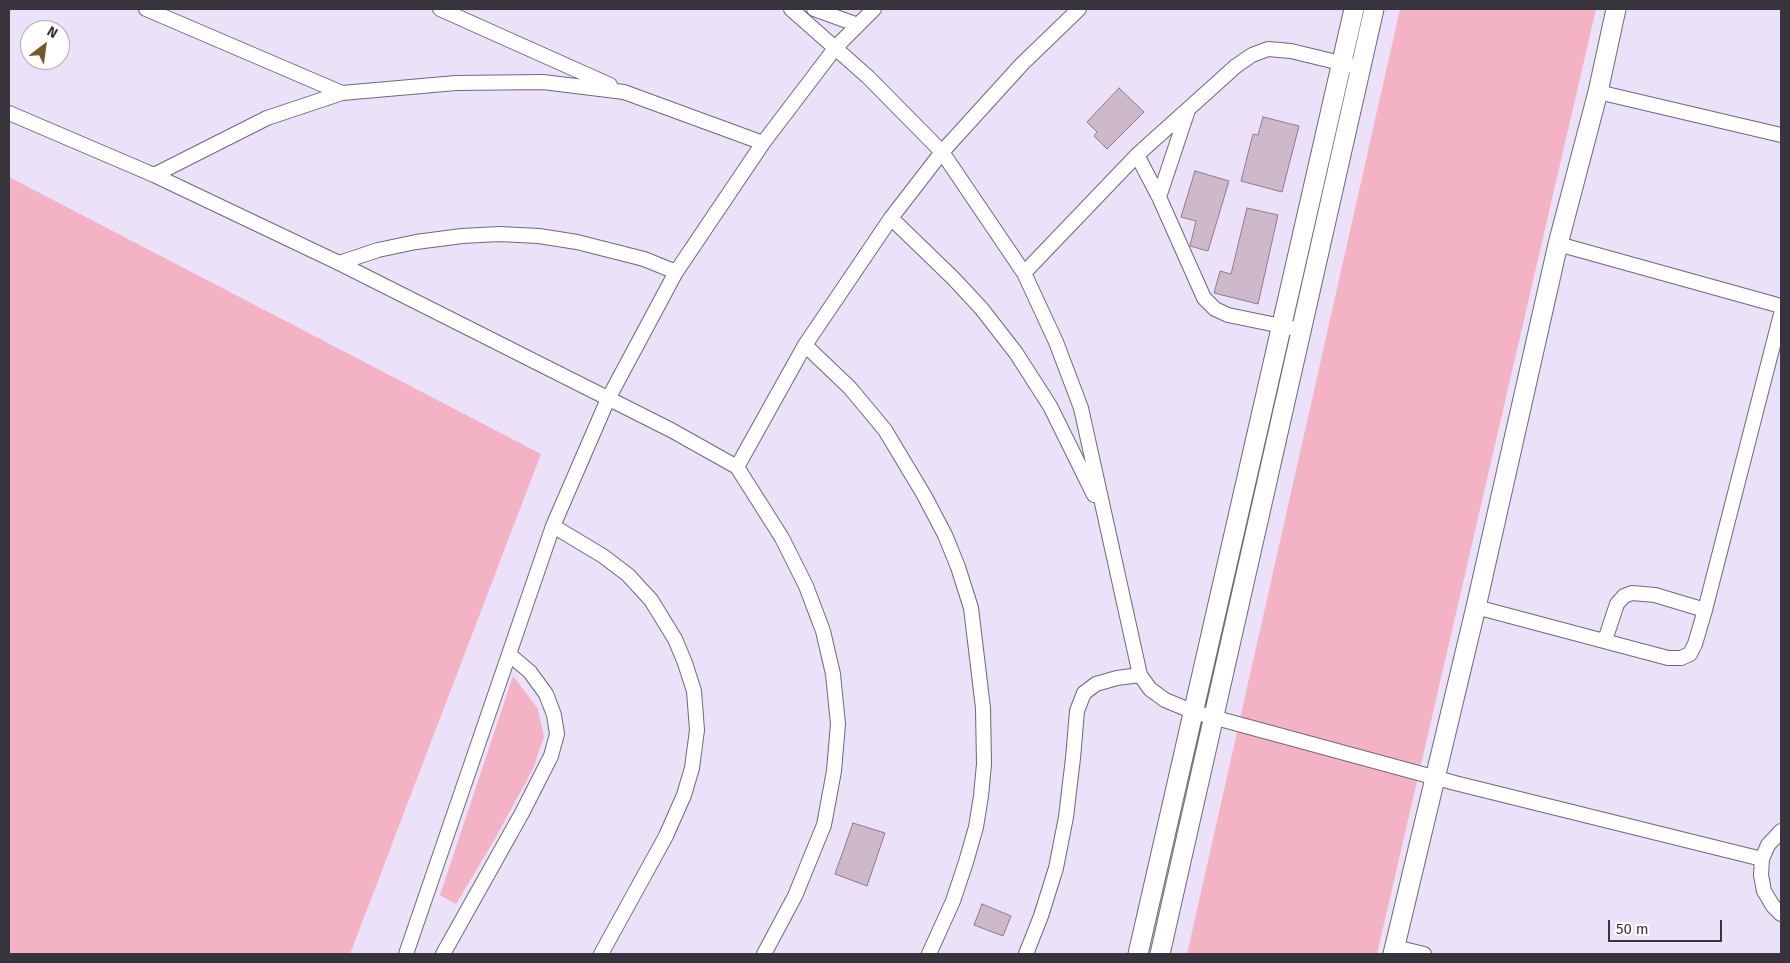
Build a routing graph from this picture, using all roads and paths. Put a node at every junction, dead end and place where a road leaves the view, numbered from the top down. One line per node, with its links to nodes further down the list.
1 (146, 9): 16 (street)
2 (440, 9): 14 (street)
3 (791, 9): 11 (street)
4 (814, 9): 10 (street)
5 (874, 9): 10 (street)
6 (1079, 9): 21 (street)
7 (1354, 9): 12 (street)
8 (1374, 9): 13 (street)
9 (1616, 9): 15 (street)
10 (858, 25): 11 (street)
11 (836, 47): 20 (street); 21 (street)
12 (1342, 63): 13 (street); 17 (street); 32 (street)
13 (1361, 68): 33 (street)
14 (624, 92): 16 (street); 20 (street)
15 (1598, 92): 19 (street); 26 (street)
16 (342, 94): 23 (street)
17 (1188, 109): 22 (street); 24 (street)
18 (9, 113): 23 (street)
19 (1781, 135)
20 (763, 143): 28 (street)
21 (942, 152): 25 (street); 29 (street)
22 (1137, 154): 24 (street); 29 (street)
23 (154, 175): 27 (street)
24 (1159, 197): 32 (street)
25 (891, 218): 34 (street); 37 (street)
26 (1558, 244): 30 (street); 39 (street)
27 (339, 263): 28 (street); 35 (street)
28 (676, 272): 35 (street)
29 (1024, 273): 37 (street)
30 (1781, 306)
31 (1781, 314): 40 (street)
32 (1282, 327): 33 (street); 44 (street)
33 (1301, 330): 45 (street)
34 (805, 345): 36 (street); 55 (street)
35 (608, 399): 36 (street); 38 (street)
36 (737, 467): 54 (street)
37 (1105, 520): 43 (street)
38 (553, 526): 42 (street); 53 (street)
39 (1476, 607): 41 (street); 46 (street)
40 (1705, 610): 41 (street); 41 (street)
41 (1605, 640)
42 (510, 655): 51 (street); 52 (street)
43 (1140, 675): 44 (street); 56 (street)
44 (1194, 712): 45 (street); 57 (street)
45 (1214, 717): 46 (street); 58 (street)
46 (1436, 778): 48 (street); 50 (street)
47 (1781, 831): 48 (street)
48 (1762, 859): 49 (street)
49 (1781, 914)
50 (1394, 951): 59 (street)
51 (406, 954)
52 (443, 954)
53 (601, 954)
54 (764, 954)
55 (929, 954)
56 (1026, 954)
57 (1138, 954)
58 (1160, 954)
59 (1424, 954)

